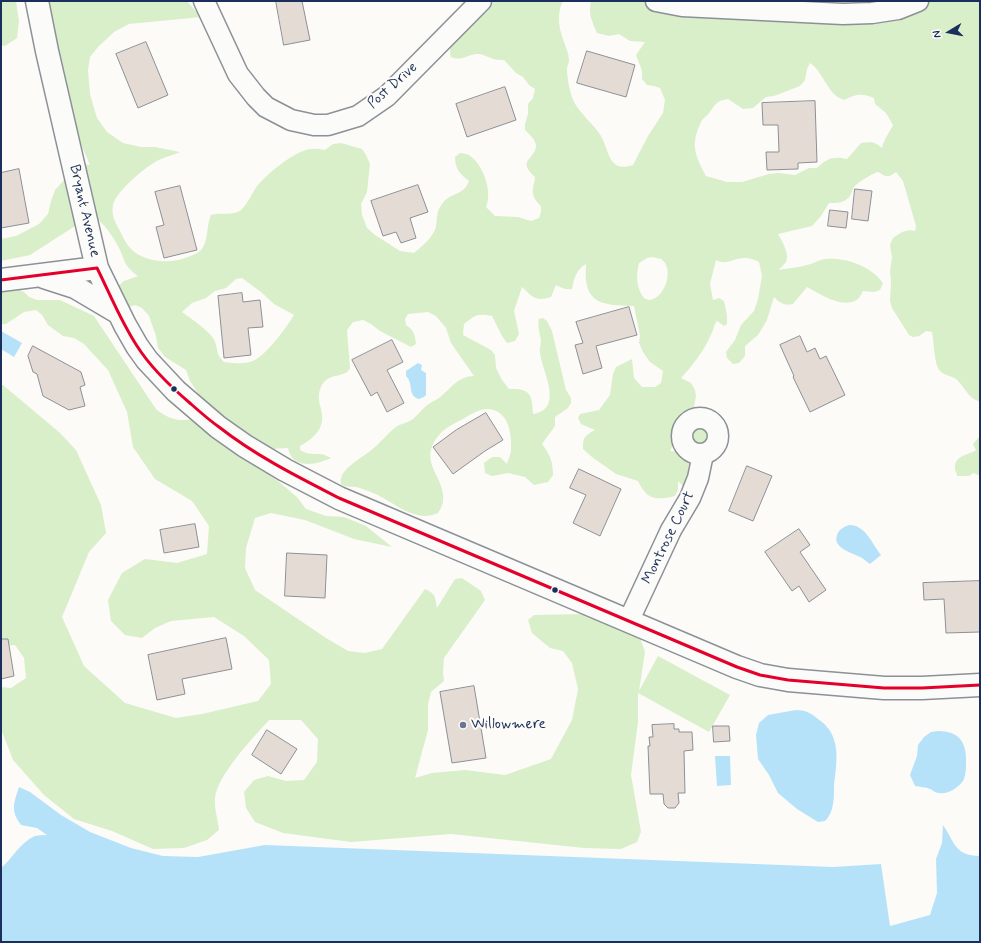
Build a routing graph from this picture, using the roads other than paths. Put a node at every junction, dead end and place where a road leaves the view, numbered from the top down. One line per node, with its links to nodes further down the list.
1 (37, 1): 6 (main road, Bryant Avenue)
2 (204, 1): 3 (street, Post Drive)
3 (481, 1)
4 (656, 1): 5 (street)
5 (918, 1)
6 (97, 268): 7 (main road); 9 (main road, Bryant Avenue)
7 (35, 275): 8 (main road); 9 (main road)
8 (1, 280)
9 (119, 313): 11 (main road, Bryant Avenue)
10 (703, 454): 11 (street, Montrose Court)
11 (629, 620): 12 (main road, Bryant Avenue)
12 (980, 685)

